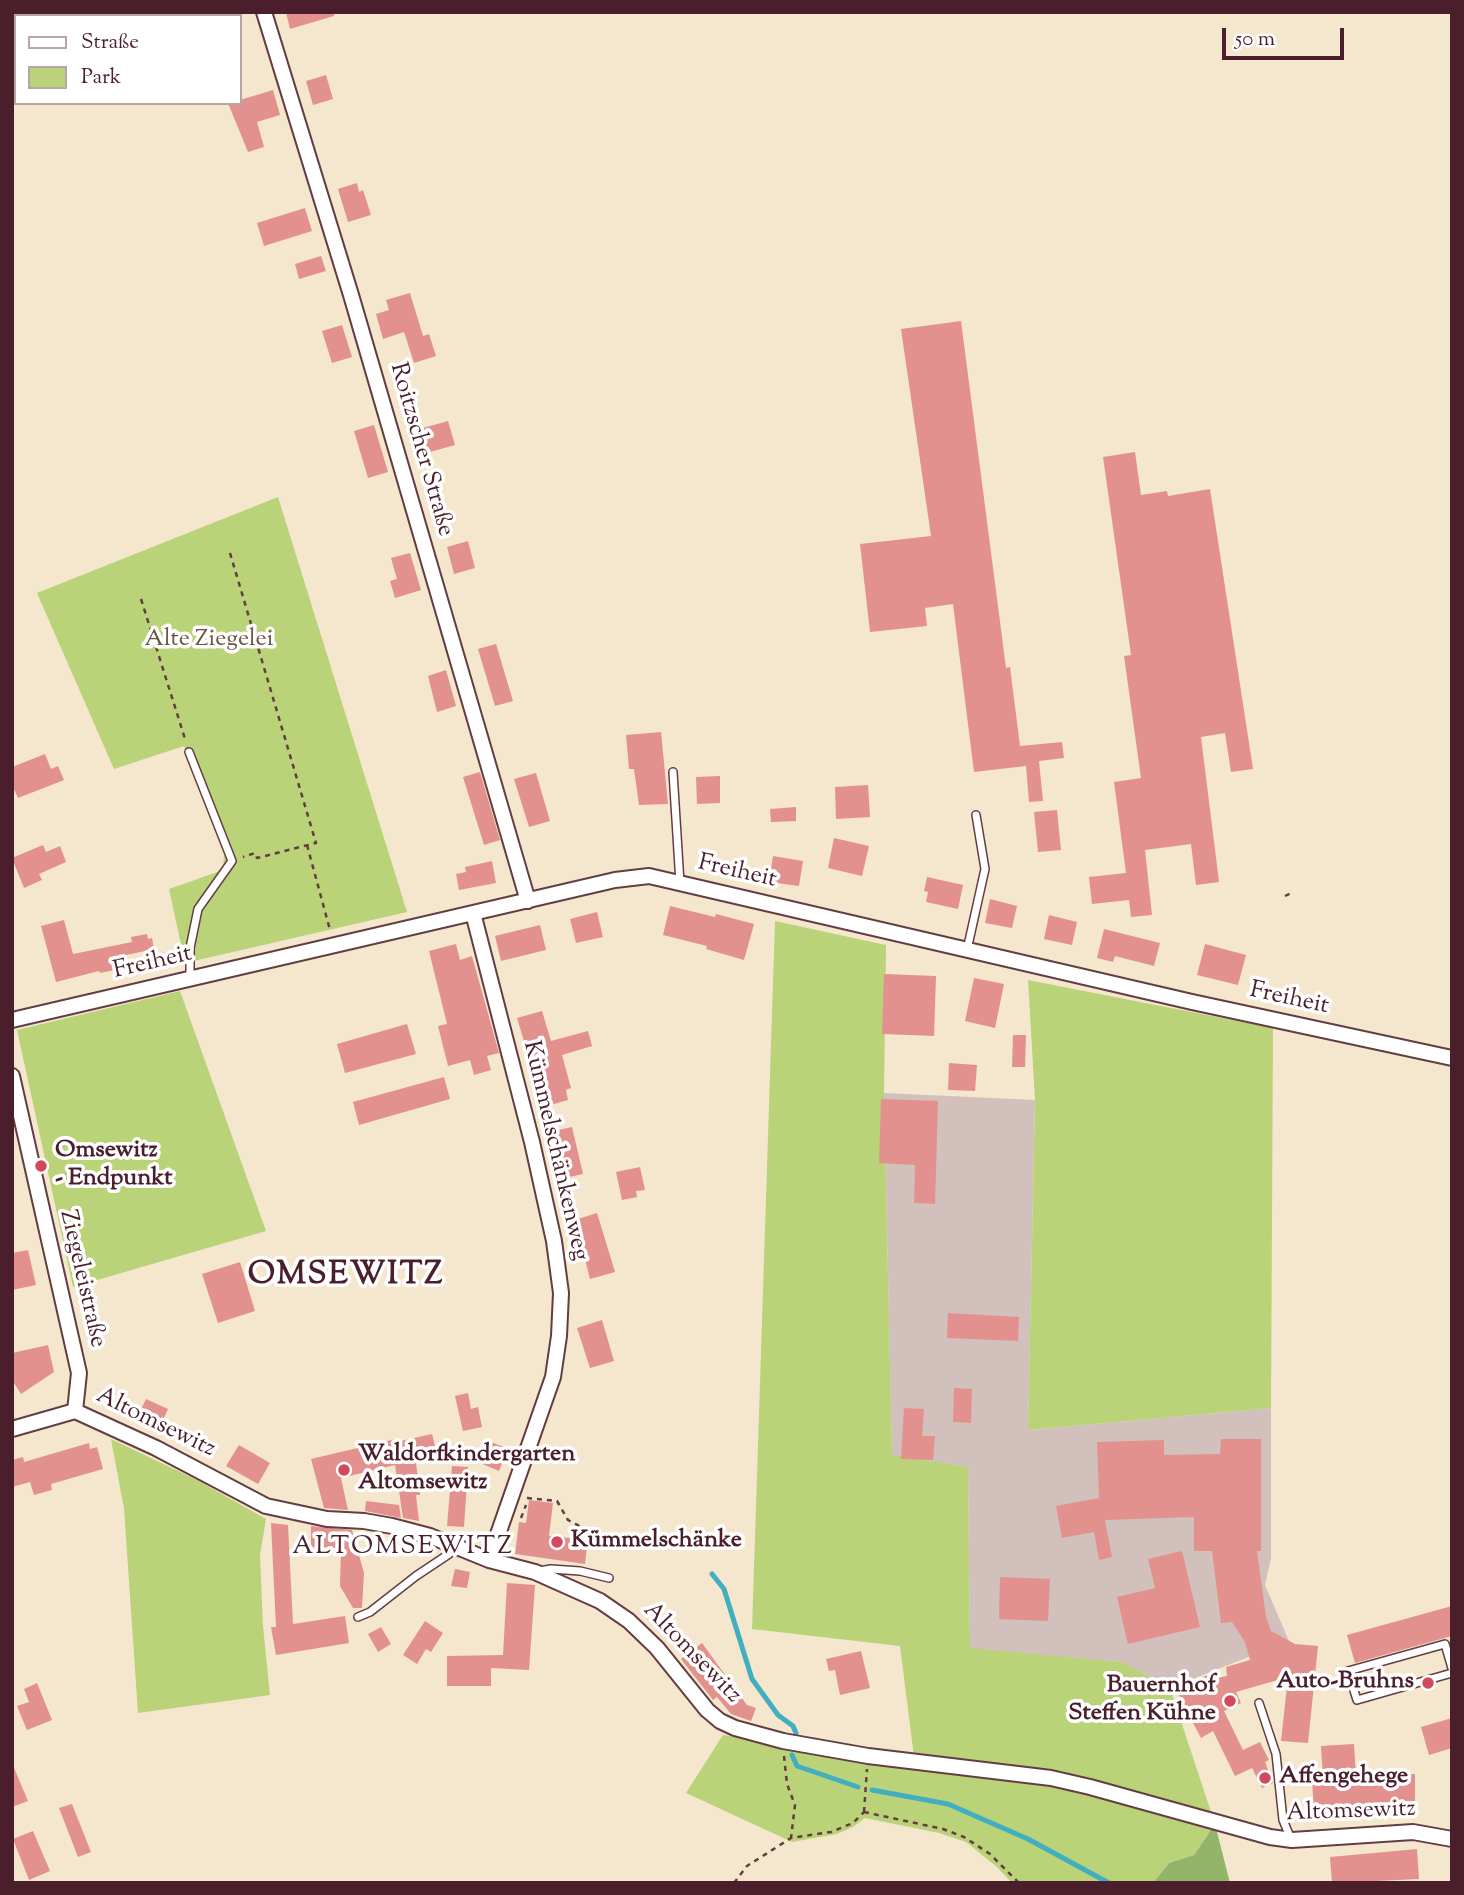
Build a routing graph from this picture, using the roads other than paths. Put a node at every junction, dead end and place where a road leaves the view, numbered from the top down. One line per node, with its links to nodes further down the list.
1 (264, 12): 6 (street, Roitzscher Straße)
2 (189, 752): 9 (lane)
3 (673, 772): 5 (lane)
4 (976, 815): 8 (lane)
5 (680, 883): 6 (street, Freiheit); 8 (street, Freiheit)
6 (528, 901): 7 (street, Freiheit)
7 (473, 913): 9 (street, Freiheit); 16 (street, Kümmelschänkenweg)
8 (967, 950): 11 (street, Freiheit)
9 (190, 979): 10 (street, Freiheit)
10 (12, 1020)
11 (1452, 1058)
12 (12, 1076): 13 (street, Ziegeleistraße)
13 (75, 1411): 14 (street, Altomsewitz); 15 (street, Altomsewitz)
14 (12, 1429)
15 (451, 1546): 16 (street, Altomsewitz); 19 (lane)
16 (489, 1560): 17 (street, Altomsewitz)
17 (535, 1572): 18 (lane); 24 (street, Altomsewitz)
18 (609, 1578)
19 (358, 1617)
20 (1452, 1668): 21 (lane)
21 (1452, 1674)
22 (1259, 1703): 24 (lane)
23 (1452, 1839): 24 (street, Altomsewitz)
24 (1292, 1840)

